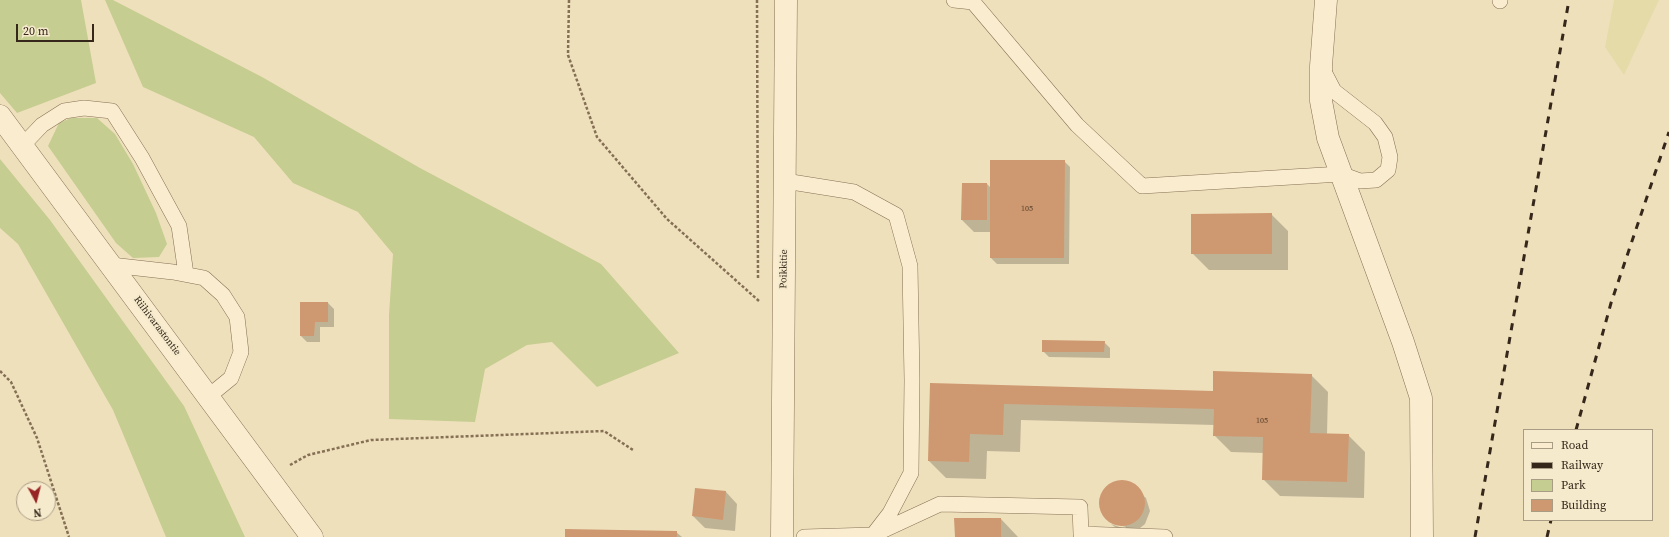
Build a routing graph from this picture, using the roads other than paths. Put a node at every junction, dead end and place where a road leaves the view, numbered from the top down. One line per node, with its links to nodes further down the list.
1 (786, 0): 8 (street, Poikkitie)
2 (954, 0): 7 (lane)
3 (1326, 0): 4 (street)
4 (1321, 66): 7 (street); 7 (lane)
5 (0, 116): 6 (street, Riihivarastontie)
6 (22, 146): 9 (street, Riihivarastontie); 10 (lane)
7 (1341, 174): 13 (street)
8 (785, 182): 12 (lane); 15 (street, Poikkitie)
9 (111, 265): 10 (lane); 11 (street, Riihivarastontie)
10 (186, 274): 11 (lane)
11 (209, 396): 14 (street, Riihivarastontie)
12 (873, 535): 16 (lane); 17 (lane)
13 (1418, 536)
14 (312, 537)
15 (782, 537)
16 (804, 537)
17 (1165, 537)

